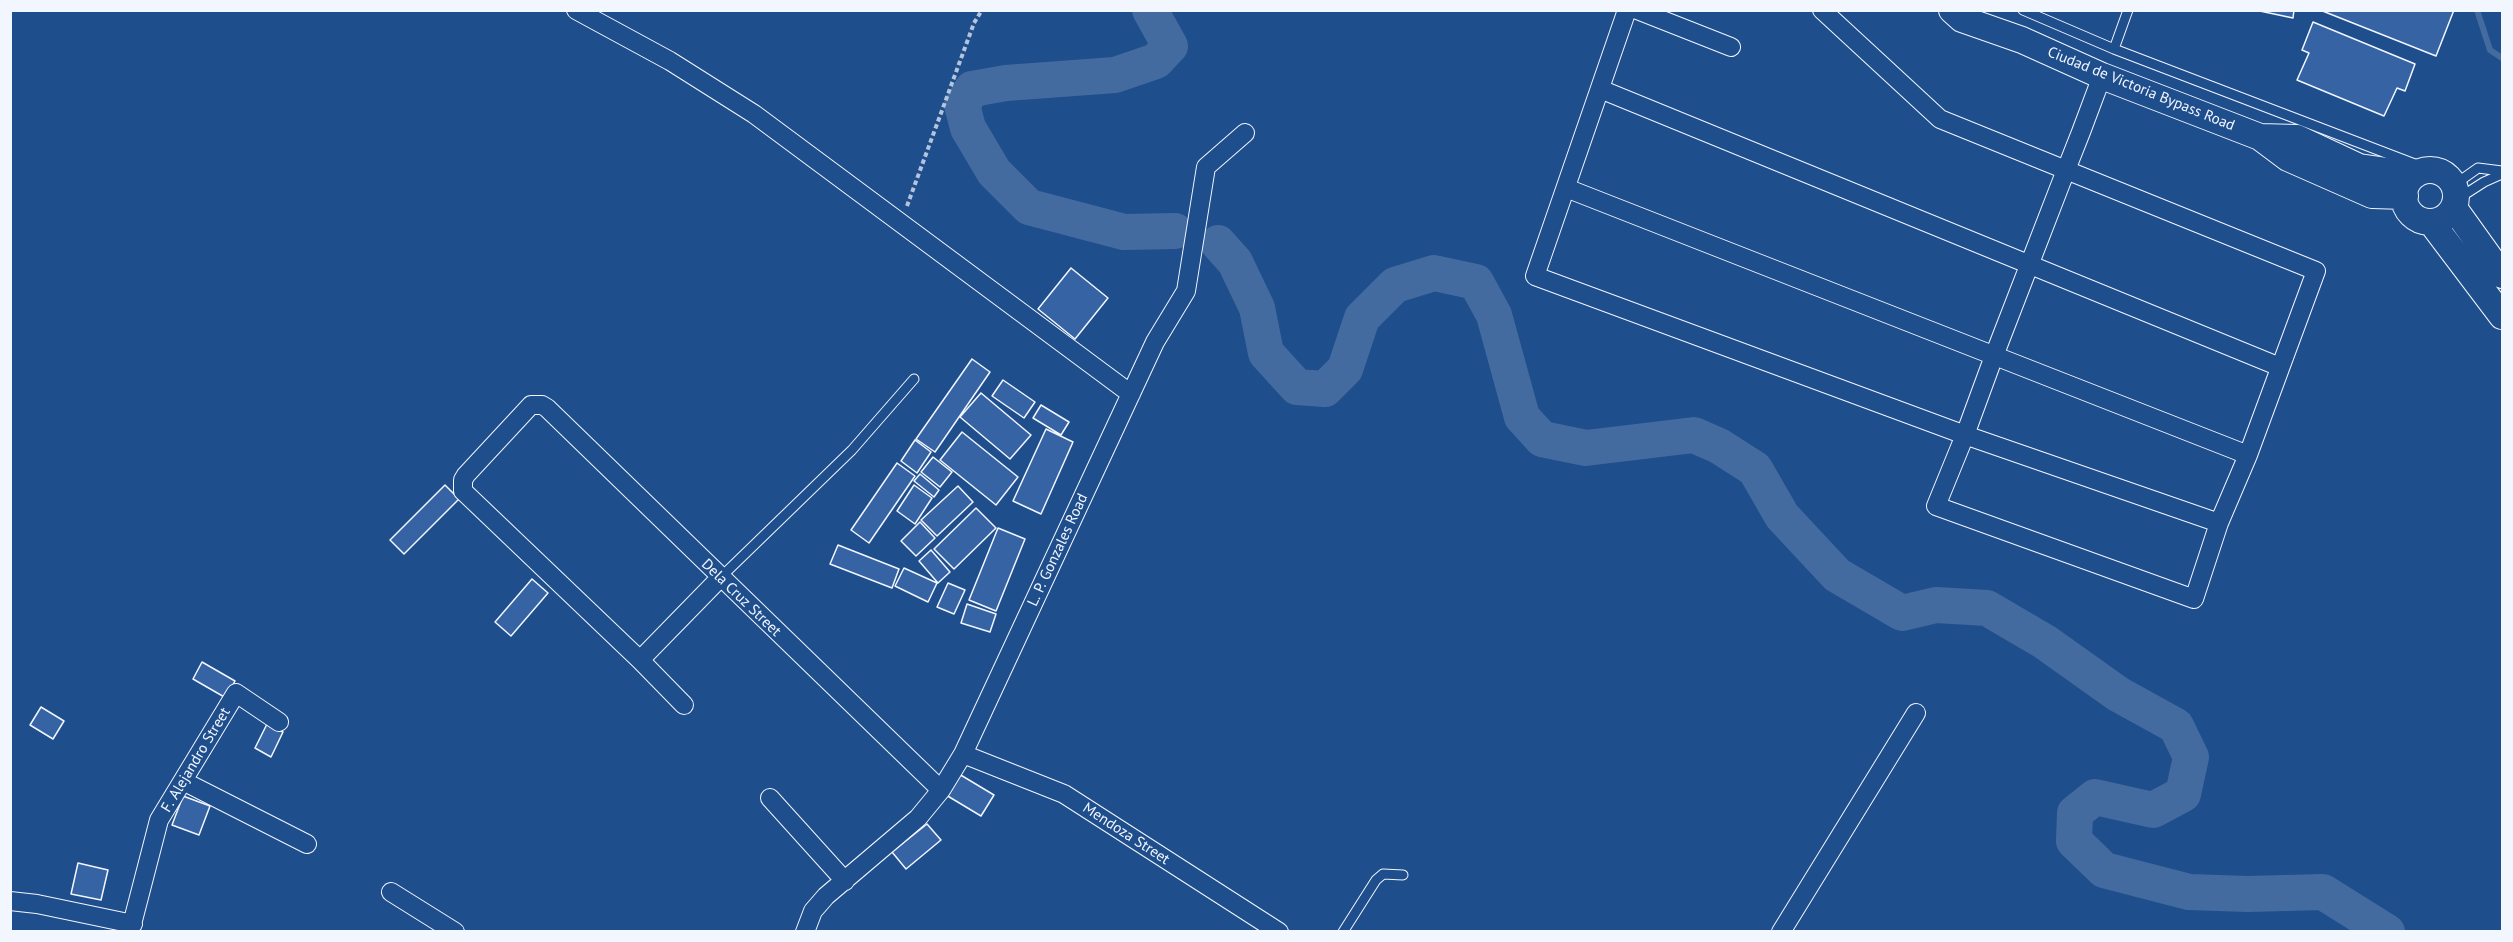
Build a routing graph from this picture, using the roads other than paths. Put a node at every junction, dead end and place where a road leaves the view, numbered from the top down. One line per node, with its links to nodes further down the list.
1 (576, 10): 26 (street)
2 (1627, 10): 13 (street)
3 (1637, 10): 10 (street)
4 (1822, 10): 15 (street)
5 (1952, 10): 9 (main road, Ciudad de Victoria Bypass Road)
6 (1991, 10): 9 (main road, Ciudad de Victoria Bypass Road)
7 (2023, 10): 11 (lane)
8 (2128, 10): 11 (lane)
9 (2022, 40): 12 (main road, Ciudad de Victoria Bypass Road)
10 (1731, 48)
11 (2114, 49): 18 (lane)
12 (2102, 76): 15 (street); 18 (main road, Ciudad de Victoria Bypass Road)
13 (1600, 89): 17 (street); 20 (street)
14 (1245, 133): 26 (street, L. P. Gonzales Road)
15 (2066, 170): 20 (street); 24 (street)
16 (2502, 173): 18 (lane); 18 (lane)
17 (1566, 188): 23 (street); 27 (street)
18 (2436, 189): 19 (main road); 19 (main road); 21 (main road)
19 (2431, 222): 22 (main road)
20 (2029, 265): 23 (street); 24 (street)
21 (2502, 275)
22 (2502, 316)
23 (1994, 356): 27 (street); 28 (street)
24 (2280, 367): 28 (street)
25 (914, 379): 30 (lane)
26 (1131, 394): 35 (street, L. P. Gonzales Road)
27 (1965, 435): 29 (street); 29 (street)
28 (2248, 454): 29 (street)
29 (2219, 523)
30 (720, 578): 31 (street); 31 (street, Dela Cruz Street); 37 (street, Dela Cruz Street)
31 (640, 660): 32 (street)
32 (684, 705)
33 (1916, 713): 49 (street)
34 (279, 722): 36 (street, F. Alejandro Street)
35 (963, 754): 37 (street, L. P. Gonzales Road); 47 (street, Mendoza Street)
36 (183, 781): 39 (street); 44 (street, F. Alejandro Street)
37 (941, 790): 41 (street, L. P. Gonzales Road)
38 (770, 798): 41 (street)
39 (307, 844)
40 (1403, 876): 48 (lane)
41 (845, 881): 46 (street, L. P. Gonzales Road)
42 (391, 892): 45 (street)
43 (10, 901): 44 (street)
44 (132, 928)
45 (455, 932)
46 (805, 932)
47 (1279, 932)
48 (1343, 932)
49 (1781, 932)

